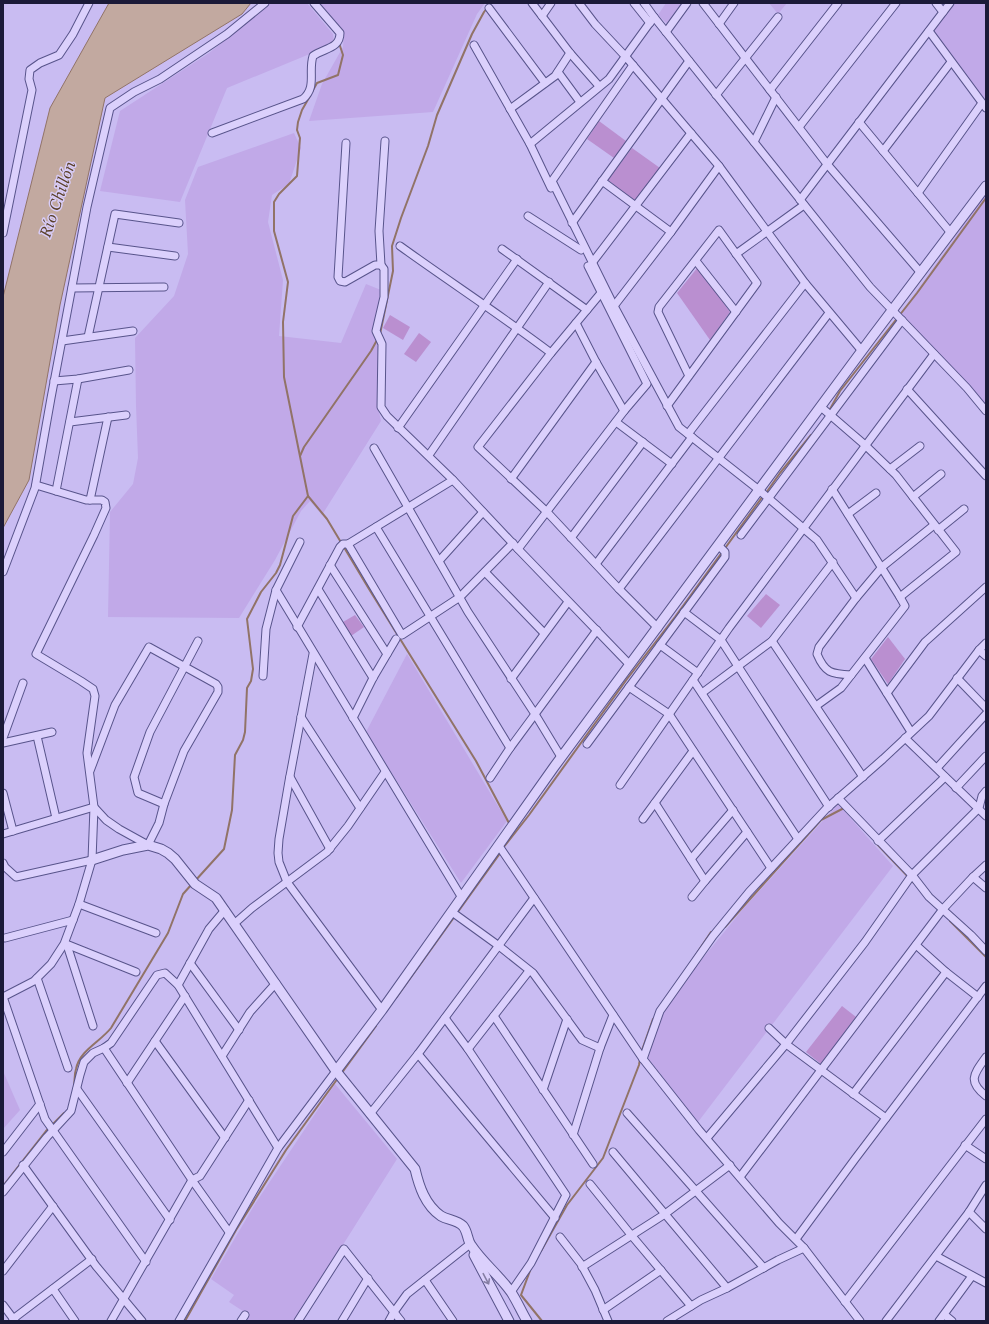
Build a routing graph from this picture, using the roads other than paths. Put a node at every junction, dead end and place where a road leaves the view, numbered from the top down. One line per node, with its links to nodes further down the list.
1 (89, 3): 63 (street)
2 (265, 3): 78 (street)
3 (314, 3): 43 (street)
4 (532, 3): 18 (street)
5 (551, 3): 18 (street)
6 (579, 3): 26 (street)
7 (634, 3): 20 (street)
8 (644, 3): 20 (street)
9 (687, 3): 23 (street)
10 (703, 3): 21 (street)
11 (734, 3): 21 (street)
12 (838, 3): 34 (street)
13 (896, 3): 42 (street)
14 (936, 3): 17 (street)
15 (950, 3): 17 (street)
16 (489, 8): 32 (street)
17 (943, 12): 22 (street)
18 (542, 16): 25 (street)
19 (778, 17): 27 (street)
20 (652, 20): 23 (street); 26 (street)
21 (719, 24): 27 (street)
22 (928, 31): 29 (street); 41 (street)
23 (666, 32): 28 (street)
24 (474, 45): 40 (street)
25 (570, 53): 31 (street); 33 (street)
26 (626, 57): 30 (street); 33 (street)
27 (746, 58): 34 (street); 35 (street)
28 (689, 61): 35 (street); 37 (street)
29 (951, 62): 39 (street); 49 (street)
30 (633, 65): 37 (street); 59 (street)
31 (558, 72): 32 (street); 38 (street)
32 (545, 83): 40 (street)
33 (599, 86): 38 (street)
34 (770, 90): 36 (street)
35 (716, 95): 46 (street)
36 (776, 97): 42 (street); 46 (street)
37 (661, 99): 44 (street); 52 (street)
38 (580, 102): 48 (street)
39 (984, 106): 54 (street)
40 (510, 109): 48 (street)
41 (859, 122): 49 (street); 50 (street)
42 (799, 127): 50 (street)
43 (212, 133)
44 (691, 133): 51 (street); 56 (street)
45 (385, 142): 73 (street)
46 (754, 142): 55 (street)
47 (346, 143): 73 (street)
48 (530, 144): 67 (street)
49 (883, 151): 54 (street)
50 (827, 164): 55 (street); 74 (street)
51 (719, 166): 60 (street); 61 (street)
52 (602, 181): 56 (street); 59 (street)
53 (986, 186): 62 (street)
54 (918, 193): 62 (street)
55 (802, 202): 61 (street); 84 (street)
56 (635, 206): 60 (street); 72 (street)
57 (528, 216): 67 (street)
58 (179, 223): 65 (street)
59 (572, 223): 72 (street)
60 (671, 232): 82 (street)
61 (768, 232): 68 (street); 76 (street)
62 (951, 232): 74 (street)
63 (3, 234)
64 (400, 246): 81 (street)
65 (108, 247): 69 (street); 79 (street)
66 (502, 248): 70 (street)
67 (581, 250): 80 (street)
68 (736, 254): 71 (street); 85 (street)
69 (175, 256)
70 (516, 259): 75 (street); 81 (street)
71 (696, 261): 85 (street); 98 (street)
72 (592, 263): 82 (street)
73 (382, 265): 111 (street)
74 (921, 273): 84 (street)
75 (550, 282): 83 (street); 89 (street)
76 (805, 283): 86 (street); 112 (street)
77 (164, 287): 79 (street)
78 (72, 288): 79 (street); 92 (street)
79 (99, 288): 91 (street)
80 (601, 293): 83 (street); 104 (street)
81 (484, 305): 89 (street); 111 (street)
82 (614, 306): 102 (street)
83 (587, 310): 88 (street)
84 (892, 310): 87 (street); 93 (street)
85 (736, 312): 98 (street)
86 (829, 313): 93 (street); 118 (street)
87 (902, 320): 95 (street); 107 (street)
88 (576, 323): 94 (street); 96 (street)
89 (518, 328): 94 (street); 117 (street)
90 (133, 331): 91 (street)
91 (88, 337): 92 (street)
92 (62, 341): 100 (street)
93 (862, 351): 103 (street)
94 (551, 353): 123 (street)
95 (934, 354): 101 (street); 105 (street)
96 (596, 362): 104 (street); 123 (street)
97 (129, 370): 99 (street)
98 (689, 376): 102 (street)
99 (78, 379): 100 (street); 109 (street)
100 (54, 381): 125 (street)
101 (907, 389): 114 (street); 122 (street)
102 (667, 406): 112 (street)
103 (821, 407): 107 (street); 127 (street)
104 (624, 411): 110 (street)
105 (986, 411)
106 (126, 415): 108 (street)
107 (831, 415): 114 (street); 131 (street)
108 (108, 417): 109 (street); 132 (street)
109 (70, 422): 128 (street)
110 (616, 422): 113 (street); 136 (street)
111 (398, 428): 117 (street)
112 (690, 436): 118 (street); 119 (street)
113 (643, 442): 119 (street); 142 (street)
114 (866, 445): 120 (street); 126 (street)
115 (920, 446): 120 (street)
116 (374, 448): 133 (street)
117 (429, 455): 124 (street)
118 (718, 458): 127 (street); 157 (street)
119 (672, 464): 150 (street)
120 (890, 469): 130 (street)
121 (941, 474): 130 (street)
122 (986, 476)
123 (511, 479): 136 (street)
124 (453, 480): 133 (street); 135 (street)
125 (36, 485): 128 (street); 153 (street)
126 (832, 489): 137 (street); 140 (street)
127 (759, 490): 131 (street); 146 (street)
128 (56, 491): 132 (street)
129 (876, 493): 137 (street)
130 (913, 497): 139 (street)
131 (768, 498): 140 (street); 141 (street)
132 (90, 500): 214 (street)
133 (408, 507): 138 (street); 148 (street)
134 (964, 508): 139 (street)
135 (483, 512): 144 (street); 148 (street)
136 (547, 512): 142 (street); 147 (street)
137 (848, 514): 152 (street)
138 (376, 527): 145 (street); 164 (street)
139 (936, 527): 152 (street); 160 (street)
140 (803, 528): 149 (street); 171 (street)
141 (741, 535)
142 (571, 538): 150 (street)
143 (300, 542): 158 (street)
144 (513, 543): 147 (street); 154 (street)
145 (348, 544): 151 (street); 164 (street)
146 (718, 546): 163 (street); 167 (street)
147 (518, 549): 162 (street)
148 (439, 561): 159 (street)
149 (833, 562): 161 (street); 173 (street)
150 (596, 564): 157 (street)
151 (330, 565): 156 (street); 178 (street)
152 (882, 567): 160 (street); 161 (street)
153 (3, 572)
154 (485, 572): 159 (street); 168 (street)
155 (986, 587): 194 (street)
156 (318, 588): 165 (street); 187 (street)
157 (620, 589): 167 (street)
158 (276, 590): 165 (street); 186 (street)
159 (460, 597): 164 (street); 189 (street)
160 (900, 597): 180 (street)
161 (856, 598): 185 (street)
162 (568, 602): 166 (street); 168 (street)
163 (684, 612): 169 (street); 171 (street)
164 (430, 616): 209 (street)
165 (297, 627): 177 (street)
166 (597, 630): 181 (street); 197 (street)
167 (656, 630): 169 (street); 181 (street)
168 (544, 633): 189 (street)
169 (665, 638): 175 (street)
170 (396, 639): 178 (street)
171 (721, 640): 182 (street); 184 (street)
172 (198, 641): 183 (street)
173 (772, 641): 182 (street); 195 (street)
174 (986, 643): 176 (street)
175 (660, 644): 184 (street); 192 (street)
176 (979, 650): 179 (street); 188 (street)
177 (313, 654): 200 (street); 201 (street)
178 (387, 654): 187 (street)
179 (986, 656)
180 (865, 658): 185 (street); 194 (street)
181 (630, 665): 212 (street)
182 (739, 666): 193 (street); 228 (street)
183 (185, 668): 214 (street); 226 (street); 226 (street)
184 (698, 673): 190 (street)
185 (851, 675): 195 (street)
186 (263, 676)
187 (373, 678): 201 (street)
188 (957, 678): 196 (street); 203 (street)
189 (511, 679): 197 (street)
190 (693, 680): 193 (street); 198 (street)
191 (23, 683): 205 (street)
192 (629, 687): 198 (street); 208 (street)
193 (702, 693): 238 (street)
194 (887, 693): 203 (street)
195 (816, 706): 217 (street)
196 (986, 708)
197 (535, 714): 209 (street); 212 (street)
198 (669, 714): 210 (street); 220 (street)
199 (986, 714): 213 (street)
200 (301, 717): 216 (street); 229 (street)
201 (353, 718): 215 (street)
202 (52, 732): 204 (street)
203 (911, 732): 206 (street)
204 (37, 736): 207 (street); 233 (street)
205 (3, 738)
206 (905, 738): 213 (street); 217 (street)
207 (3, 743)
208 (587, 744)
209 (510, 748): 219 (street)
210 (693, 751): 225 (street); 231 (street)
211 (986, 756): 221 (street)
212 (561, 757): 241 (street)
213 (937, 768): 218 (street)
214 (90, 771): 227 (street)
215 (385, 772): 229 (street); 254 (street)
216 (290, 777): 242 (street); 251 (street)
217 (863, 777): 224 (street)
218 (945, 777): 221 (street); 239 (street)
219 (490, 778)
220 (620, 784)
221 (956, 788): 230 (street)
222 (986, 791): 230 (street)
223 (3, 793): 235 (street)
224 (838, 798): 228 (street); 239 (street)
225 (655, 803): 234 (street); 243 (street)
226 (164, 804): 240 (street)
227 (94, 807): 233 (street); 240 (street); 244 (street)
228 (829, 807): 238 (street)
229 (360, 808): 242 (street)
230 (979, 808): 232 (street); 248 (street)
231 (733, 810): 236 (street); 243 (street)
232 (986, 816)
233 (56, 818): 235 (street)
234 (643, 819)
235 (13, 831): 237 (street)
236 (748, 832): 247 (street); 250 (street)
237 (3, 834)
238 (798, 839): 247 (street)
239 (878, 841): 248 (street)
240 (148, 845): 244 (street); 258 (street)
241 (499, 846): 254 (street); 255 (street)
242 (330, 849): 251 (street)
243 (691, 859): 250 (street)
244 (92, 860): 245 (street); 256 (street)
245 (3, 863)
246 (986, 865): 249 (street)
247 (771, 868): 295 (street)
248 (912, 874): 257 (street); 288 (street)
249 (973, 877): 252 (street); 257 (street)
250 (705, 881): 253 (street)
251 (287, 882): 261 (street); 279 (street)
252 (986, 888)
253 (692, 897)
254 (462, 898): 259 (street)
255 (534, 898): 266 (street); 280 (street)
256 (79, 904): 260 (street); 262 (street)
257 (943, 909): 265 (street); 267 (street)
258 (224, 910): 261 (street); 268 (street)
259 (452, 912): 266 (street); 279 (street)
260 (73, 920): 263 (street); 264 (street)
261 (234, 924): 273 (street)
262 (156, 933)
263 (6, 938)
264 (66, 944): 270 (street); 272 (street); 284 (street)
265 (916, 945): 271 (street); 297 (street)
266 (499, 946): 269 (street); 282 (street)
267 (986, 951)
268 (190, 963): 274 (street); 286 (street)
269 (529, 971): 281 (street); 283 (street)
270 (136, 972)
271 (946, 972): 278 (street); 302 (street)
272 (37, 978): 277 (street); 296 (street)
273 (276, 983): 286 (street); 298 (street)
274 (178, 985): 276 (street); 289 (street)
275 (986, 986): 278 (street)
276 (185, 996): 287 (street); 293 (street)
277 (3, 997): 305 (street)
278 (978, 997): 308 (street)
279 (382, 1010): 298 (street)
280 (613, 1015): 290 (street); 295 (street)
281 (494, 1016): 291 (street); 301 (street)
282 (445, 1018): 291 (street); 292 (street)
283 (567, 1019): 290 (street); 301 (street)
284 (93, 1026)
285 (769, 1028): 288 (street)
286 (239, 1030): 293 (street)
287 (155, 1041): 299 (street); 312 (street)
288 (786, 1044): 297 (street); 313 (street)
289 (104, 1048): 299 (street); 300 (street)
290 (600, 1048): 311 (street)
291 (468, 1049): 331 (street)
292 (418, 1054): 307 (street); 331 (street)
293 (222, 1056): 304 (street)
294 (986, 1057): 303 (street)
295 (643, 1059): 313 (street)
296 (68, 1068)
297 (822, 1070): 302 (street); 322 (street)
298 (336, 1071): 307 (street); 315 (street)
299 (127, 1083): 323 (street)
300 (77, 1089): 310 (street); 332 (street)
301 (543, 1090): 311 (street)
302 (854, 1094): 308 (street)
303 (986, 1096)
304 (249, 1100): 312 (street); 315 (street)
305 (40, 1104): 310 (street); 316 (street)
306 (627, 1113): 326 (street)
307 (370, 1114): 338 (street)
308 (886, 1118): 337 (street)
309 (986, 1119): 314 (street)
310 (53, 1130): 320 (street); 342 (street)
311 (573, 1135): 319 (street)
312 (225, 1138): 323 (street)
313 (707, 1138): 321 (street)
314 (965, 1146): 318 (street); 355 (street)
315 (278, 1148): 334 (street)
316 (3, 1152)
317 (613, 1152): 330 (street)
318 (986, 1159)
319 (593, 1164)
320 (24, 1165): 327 (street); 328 (street)
321 (730, 1165): 322 (street); 326 (street)
322 (740, 1177): 337 (street)
323 (192, 1180): 332 (street); 334 (street)
324 (590, 1184): 335 (street)
325 (986, 1185): 329 (street)
326 (696, 1191): 330 (street); 344 (street)
327 (3, 1192)
328 (53, 1206): 341 (street); 346 (street)
329 (969, 1212): 333 (street); 340 (street)
330 (665, 1214): 335 (street); 351 (street)
331 (555, 1218): 353 (street)
332 (170, 1220): 342 (street)
333 (986, 1229)
334 (229, 1232): 364 (street)
335 (632, 1236): 343 (street); 345 (street)
336 (560, 1237): 343 (street)
337 (796, 1239): 339 (street)
338 (470, 1244): 349 (street); 353 (street); 370 (street, one-way to 370)
339 (804, 1248): 344 (street); 355 (street)
340 (936, 1256): 347 (street); 375 (street)
341 (92, 1259): 352 (street); 354 (street)
342 (146, 1262): 354 (street)
343 (582, 1267): 358 (street)
344 (764, 1268): 351 (street)
345 (661, 1270): 357 (street); 358 (street)
346 (3, 1271)
347 (972, 1276): 350 (street); 376 (street)
348 (368, 1278): 359 (street); 365 (street); 366 (street)
349 (425, 1280): 359 (street); 369 (street)
350 (986, 1283)
351 (727, 1288): 357 (street)
352 (53, 1289): 360 (street); 361 (street)
353 (510, 1292): 371 (street)
354 (124, 1299): 362 (street); 363 (street)
355 (845, 1302): 374 (street)
356 (3, 1305): 360 (street)
357 (691, 1306): 373 (street)
358 (603, 1310): 372 (street)
359 (394, 1312): 367 (street); 368 (street)
360 (14, 1320)
361 (75, 1321)
362 (111, 1321)
363 (142, 1321)
364 (179, 1321)
365 (298, 1321)
366 (342, 1321)
367 (389, 1321)
368 (401, 1321)
369 (453, 1321)
370 (509, 1321)
371 (527, 1321)
372 (608, 1321)
373 (667, 1321)
374 (860, 1321)
375 (886, 1321)
376 (939, 1321)

